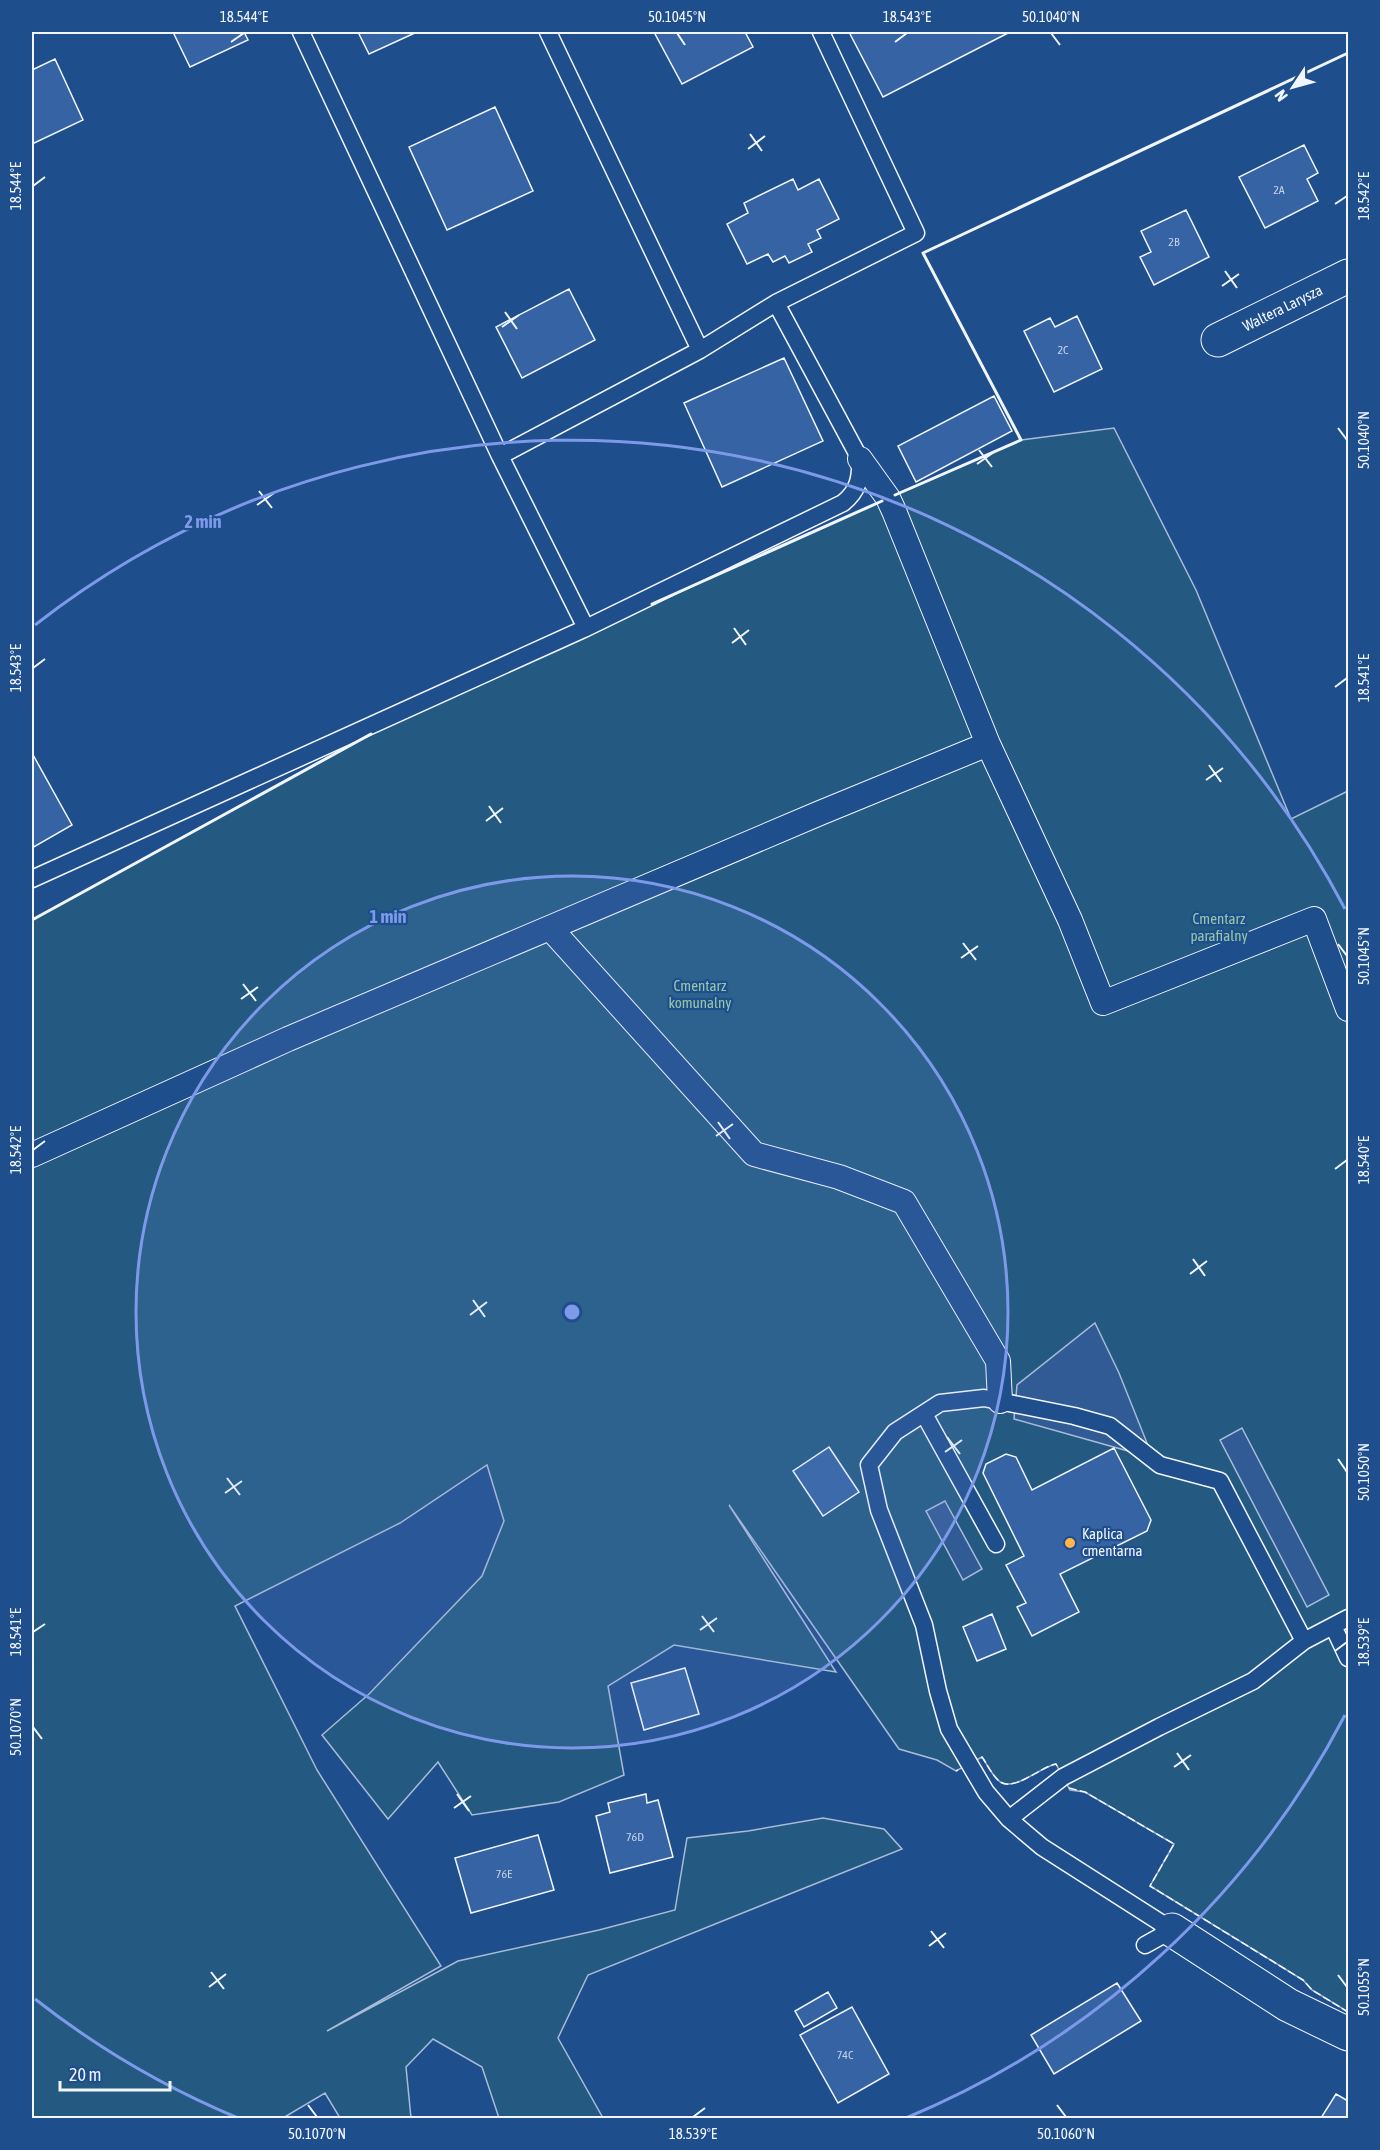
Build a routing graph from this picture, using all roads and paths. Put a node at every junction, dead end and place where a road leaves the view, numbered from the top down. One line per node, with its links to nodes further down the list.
1 (301, 32): 8 (lane)
2 (548, 32): 7 (lane)
3 (821, 32): 5 (lane)
4 (1348, 276): 6 (street, Waltera Larysza)
5 (776, 303): 7 (lane); 9 (lane)
6 (1218, 340)
7 (700, 351): 8 (lane)
8 (500, 456): 10 (lane)
9 (860, 459): 10 (lane); 11 (street)
10 (586, 628): 12 (lane)
11 (988, 744): 13 (street); 14 (street)
12 (32, 879)
13 (550, 928): 15 (street); 16 (street)
14 (1348, 1009)
15 (32, 1155)
16 (1000, 1401): 17 (lane); 21 (lane)
17 (924, 1414): 18 (lane); 23 (lane)
18 (996, 1544)
19 (1348, 1618): 20 (lane)
20 (1332, 1626): 21 (lane); 22 (lane)
21 (1304, 1641): 23 (lane)
22 (1348, 1658)
23 (1009, 1819): 24 (lane)
24 (1159, 1938): 25 (street)
25 (1348, 2034)

